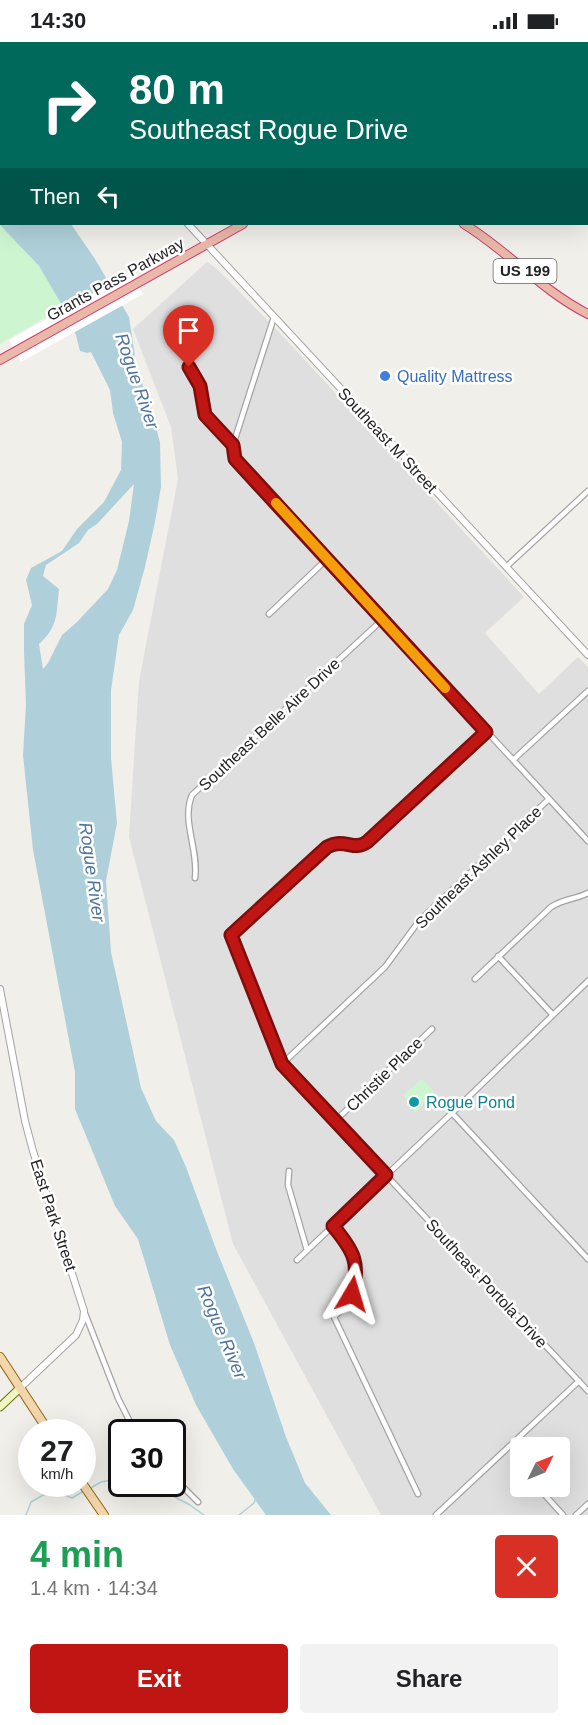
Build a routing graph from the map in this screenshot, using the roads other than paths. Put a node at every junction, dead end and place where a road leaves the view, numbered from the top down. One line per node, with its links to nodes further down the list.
1 (189, 225): 4 (street, Southeast M Street)
2 (241, 225): 4 (highway, Grants Pass Parkway)
3 (465, 225): 5 (highway, US 199)
4 (207, 243): 6 (street, Southeast M Street); 7 (highway, Grants Pass Parkway)
5 (588, 314)
6 (274, 317): 9 (street); 12 (street, Southeast M Street)
7 (0, 360)
8 (189, 367): 9 (street)
9 (233, 445): 11 (street)
10 (588, 491): 12 (street)
11 (327, 559): 13 (street); 14 (street)
12 (506, 567): 15 (street, Southeast M Street)
13 (268, 614)
14 (382, 620): 17 (street); 21 (street, Southeast Belle Aire Drive)
15 (588, 656)
16 (588, 691): 18 (street)
17 (486, 732): 18 (street); 29 (street)
18 (513, 760): 19 (street)
19 (549, 799): 20 (street); 29 (street, Southeast Ashley Place)
20 (588, 841)
21 (195, 878)
22 (588, 893): 23 (street)
23 (498, 956): 24 (street); 27 (street)
24 (474, 978)
25 (588, 981): 27 (street)
26 (0, 989): 38 (street, East Park Street)
27 (553, 1015): 30 (street)
28 (432, 1029): 31 (street, Christie Place)
29 (282, 1064): 31 (street, Southeast Portola Drive)
30 (452, 1113): 33 (street); 36 (street)
31 (336, 1120): 33 (street, Southeast Portola Drive)
32 (289, 1171): 35 (street)
33 (386, 1175): 34 (street); 40 (street, Southeast Portola Drive)
34 (333, 1226): 35 (street); 47 (street)
35 (307, 1250): 37 (street)
36 (588, 1258)
37 (297, 1260)
38 (84, 1311): 41 (street); 45 (street, East Park Street)
39 (0, 1357): 41 (main road)
40 (579, 1381): 42 (street, Southeast Portola Drive); 53 (street)
41 (20, 1388): 43 (main road); 44 (main road)
42 (588, 1391)
43 (0, 1407)
44 (40, 1419)
45 (128, 1419)
46 (186, 1490): 50 (street)
47 (418, 1494)
48 (92, 1497): 52 (main road)
49 (547, 1497): 54 (street)
50 (198, 1502)
51 (588, 1504): 55 (street)
52 (104, 1515)
53 (436, 1515)
54 (563, 1515)
55 (576, 1515)

